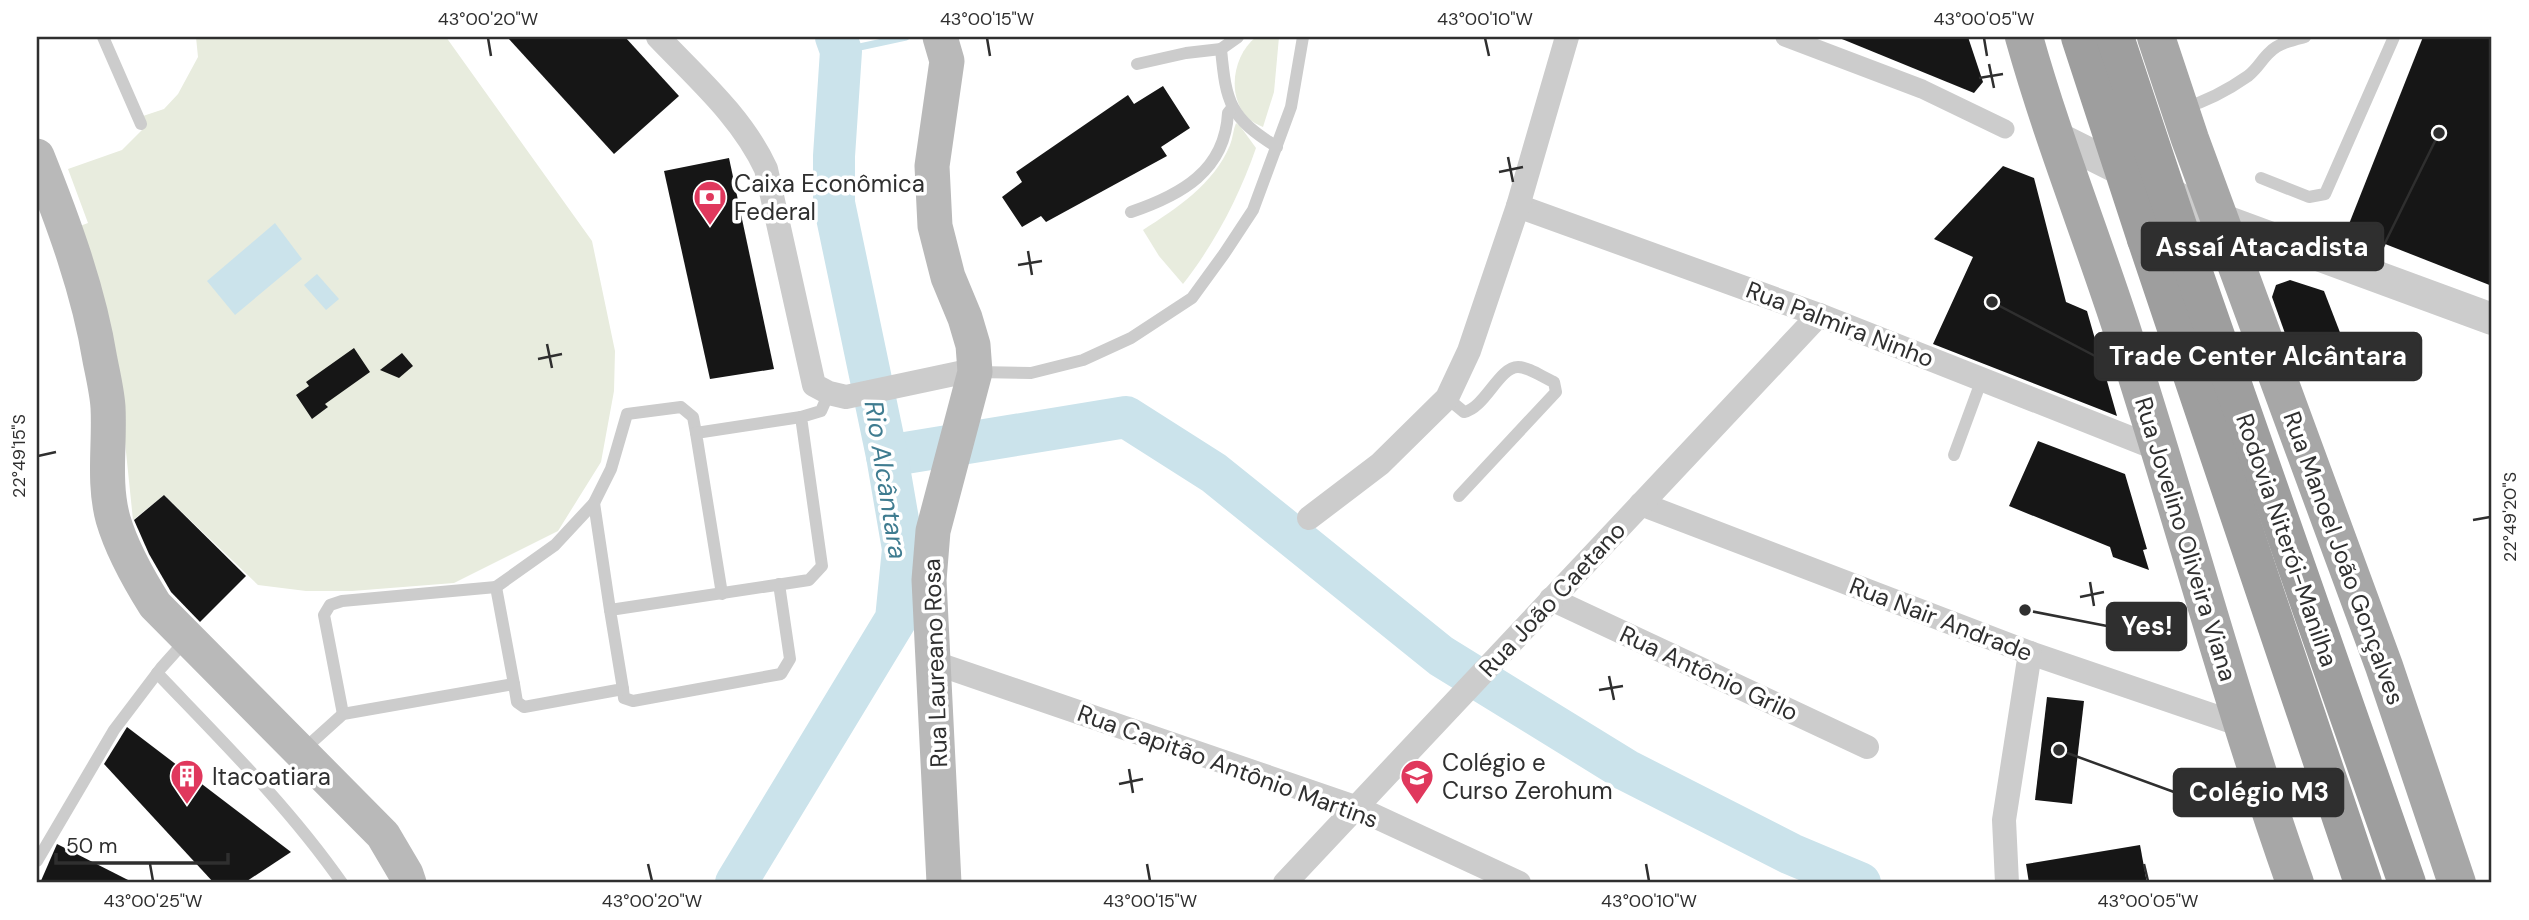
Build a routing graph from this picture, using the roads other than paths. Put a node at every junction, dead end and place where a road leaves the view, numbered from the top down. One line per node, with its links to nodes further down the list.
1 (103, 37): 18 (lane)
2 (659, 37): 31 (street)
3 (1238, 37): 14 (lane)
4 (1303, 37): 21 (lane)
5 (1567, 37): 24 (street)
6 (1785, 37): 19 (street)
7 (2024, 37): 20 (main road, Rua Jovelino Oliveira Viana)
8 (2080, 37): 65 (highway, Rodovia Niterói-Manilha, bridge)
9 (2115, 37): 66 (highway, Rodovia Niterói-Manilha, bridge)
10 (2156, 37): 17 (main road, Rua Manoel João Gonçalves)
11 (2305, 37): 17 (lane)
12 (2394, 37): 23 (lane)
13 (943, 45): 30 (main road, Rua Laureano Rosa)
14 (1222, 49): 15 (lane); 16 (lane)
15 (1137, 64)
16 (1232, 108): 21 (lane); 25 (lane)
17 (2180, 110): 26 (main road, Rua Manoel João Gonçalves)
18 (141, 124)
19 (2005, 129)
20 (2054, 136): 26 (street); 35 (main road, Rua Jovelino Oliveira Viana)
21 (1277, 147): 30 (lane)
22 (37, 156): 46 (main road)
23 (2261, 178)
24 (1518, 206): 27 (street, Rua Palmira Ninho); 32 (street)
25 (1131, 212)
26 (2220, 219): 28 (street); 67 (main road, Rua Manoel João Gonçalves)
27 (1819, 315): 29 (street, Rua Palmira Ninho); 39 (street, Rua João Caetano)
28 (2492, 318)
29 (1982, 379): 35 (street, Rua Palmira Ninho); 36 (lane)
30 (967, 383): 31 (street); 48 (main road, Rua Laureano Rosa)
31 (838, 395): 33 (lane)
32 (1447, 397): 37 (lane); 40 (street)
33 (801, 417): 34 (lane); 41 (lane)
34 (696, 433): 38 (lane); 43 (lane)
35 (2158, 449): 53 (main road, Rua Jovelino Oliveira Viana)
36 (1954, 455)
37 (1459, 496)
38 (594, 503): 42 (lane); 45 (lane)
39 (1641, 504): 44 (street, Rua João Caetano); 47 (street, Rua Nair Andrade)
40 (1309, 518)
41 (779, 584): 43 (lane); 51 (lane)
42 (496, 587): 50 (lane); 52 (lane)
43 (722, 594): 45 (lane)
44 (1551, 599): 54 (street, Rua Antônio Grilo); 56 (street, Rua João Caetano)
45 (610, 610): 51 (lane)
46 (187, 639): 49 (lane); 55 (main road)
47 (2030, 653): 53 (street, Rua Nair Andrade); 63 (street)
48 (932, 662): 56 (street, Rua Capitão Antônio Martins); 60 (main road, Rua Laureano Rosa)
49 (157, 674): 57 (lane); 58 (lane)
50 (514, 684): 51 (lane); 52 (lane)
51 (623, 689)
52 (343, 714): 55 (lane)
53 (2244, 726): 64 (main road, Rua Jovelino Oliveira Viana)
54 (1867, 747)
55 (302, 751): 59 (main road)
56 (1355, 807): 61 (street, Rua João Caetano); 62 (street, Rua Capitão Antônio Martins)
57 (37, 861)
58 (342, 883)
59 (409, 883)
60 (944, 883)
61 (1285, 883)
62 (1519, 883)
63 (2007, 883)
64 (2295, 883)
65 (2363, 883)
66 (2407, 883)
67 (2457, 883)

